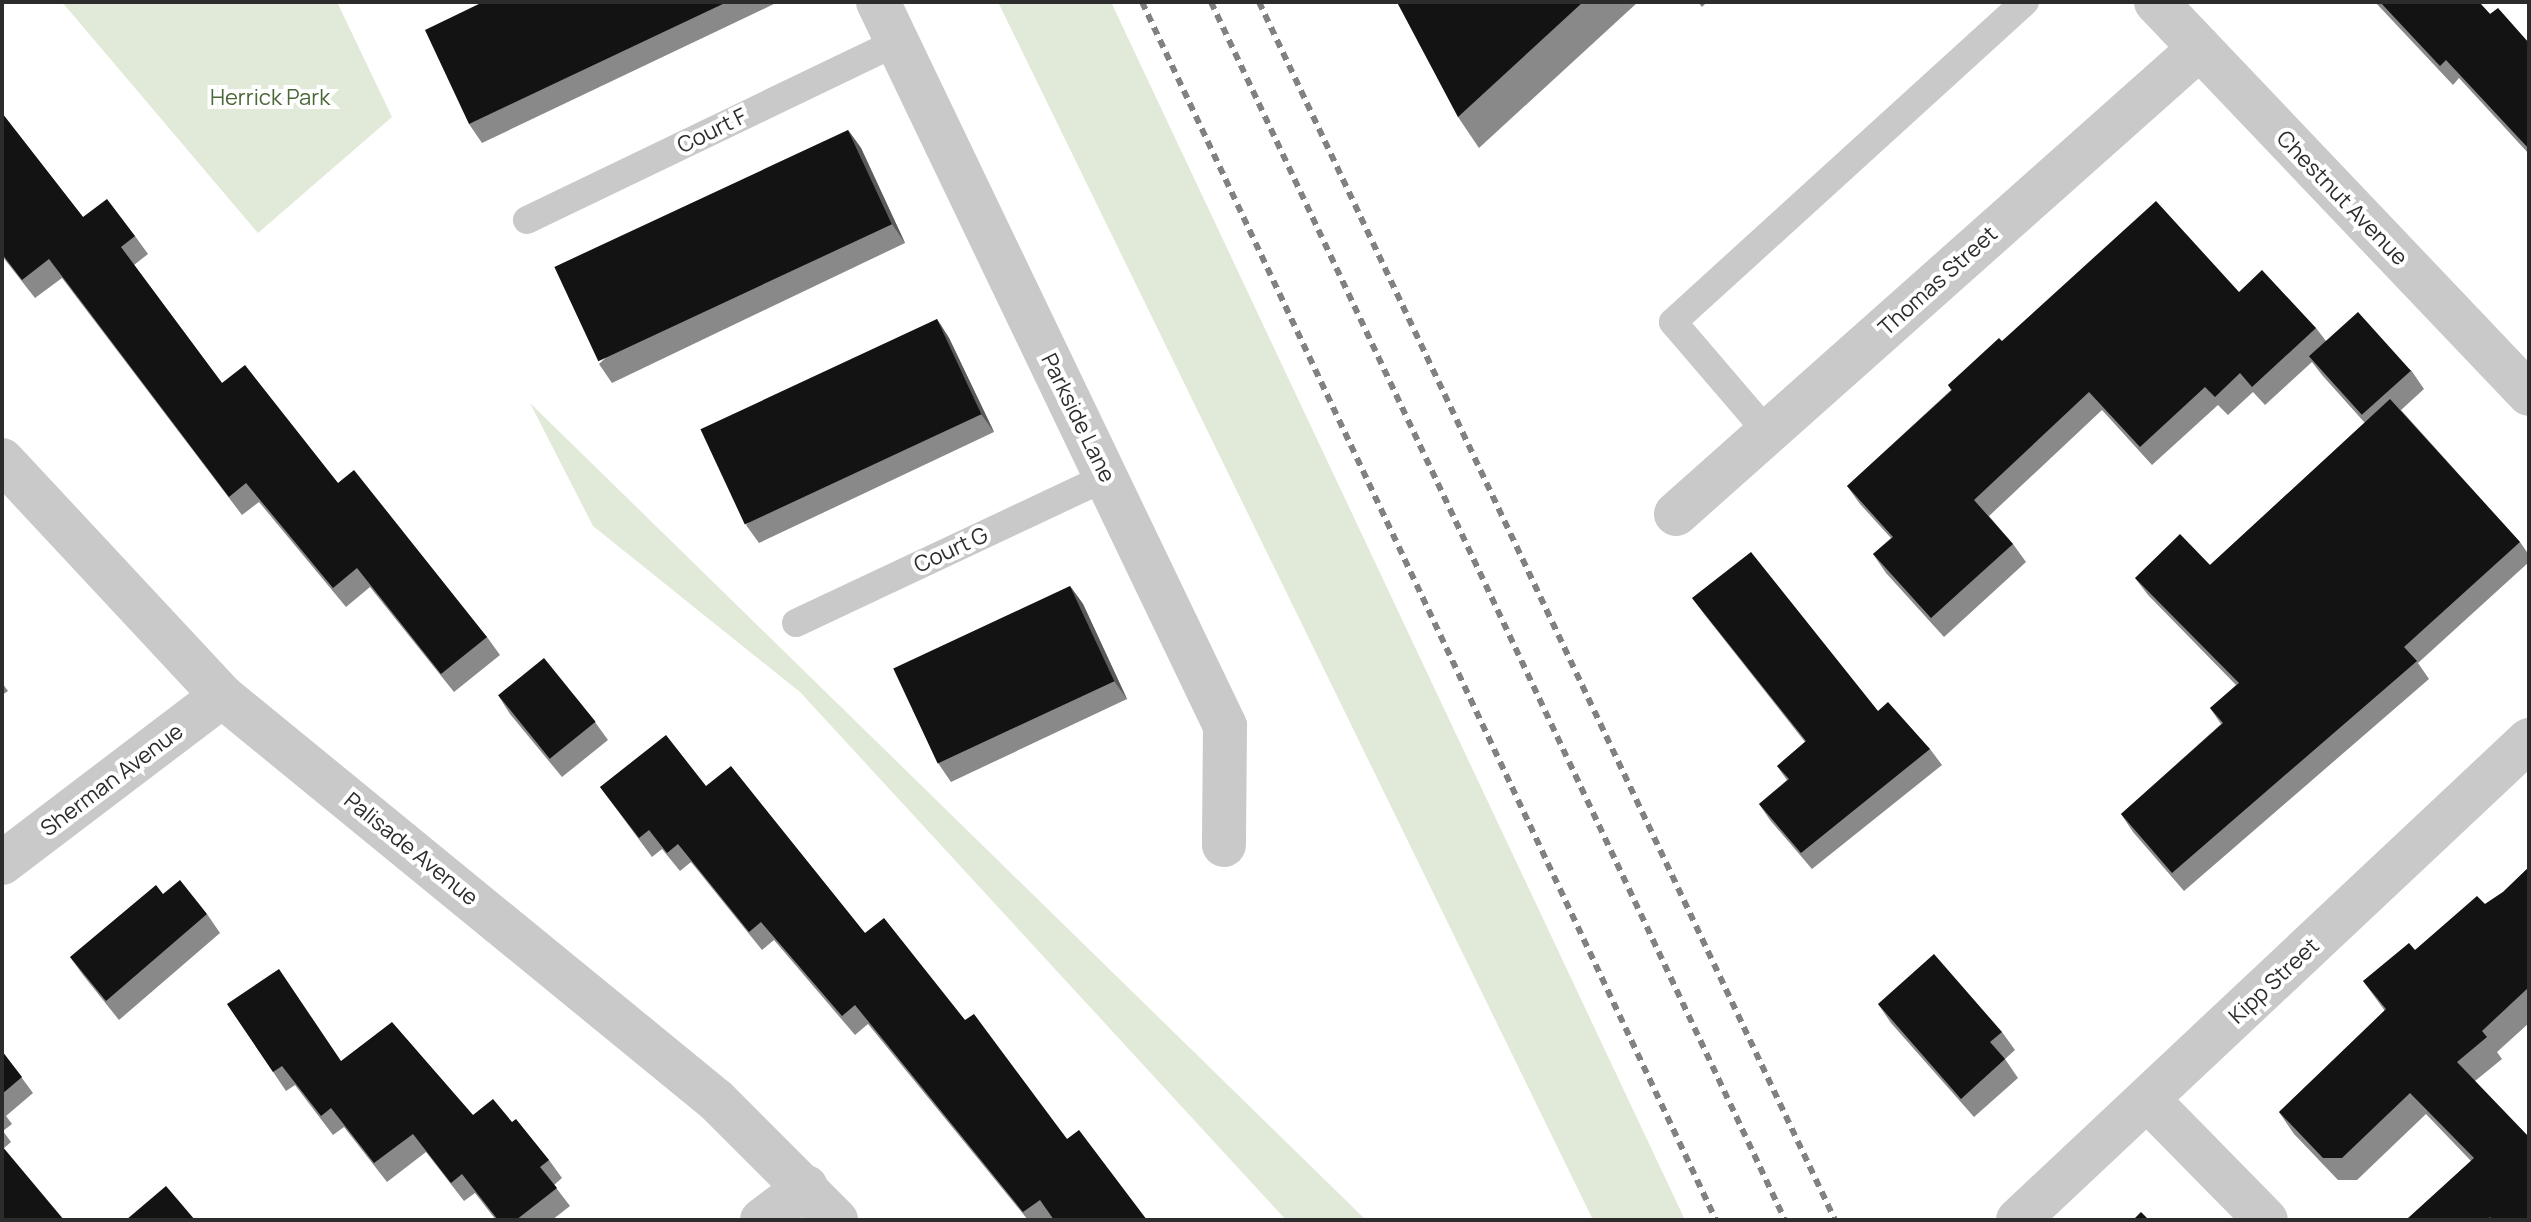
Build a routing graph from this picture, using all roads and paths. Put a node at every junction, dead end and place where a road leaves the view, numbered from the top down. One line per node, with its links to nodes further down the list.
1 (878, 2): 4 (street, Parkside Lane)
2 (2025, 2): 8 (lane)
3 (2156, 2): 5 (street, Chestnut Avenue)
4 (897, 42): 6 (lane, Court F); 10 (street, Parkside Lane)
5 (2200, 48): 7 (street, Chestnut Avenue); 8 (street, Thomas Street)
6 (527, 220)
7 (2529, 394)
8 (1768, 433): 11 (street, Thomas Street)
9 (2, 460): 13 (street, Palisade Avenue)
10 (1106, 477): 12 (lane, Court G); 15 (street, Parkside Lane)
11 (1676, 514)
12 (796, 623)
13 (222, 696): 16 (street, Sherman Avenue); 18 (street, Palisade Avenue)
14 (2529, 740): 17 (street, Kipp Street)
15 (1224, 845)
16 (2, 863)
17 (2148, 1100): 21 (street, Kipp Street); 22 (street)
18 (806, 1187): 19 (street); 20 (street, Palisade Avenue)
19 (762, 1220)
20 (836, 1220)
21 (2018, 1220)
22 (2266, 1220)

